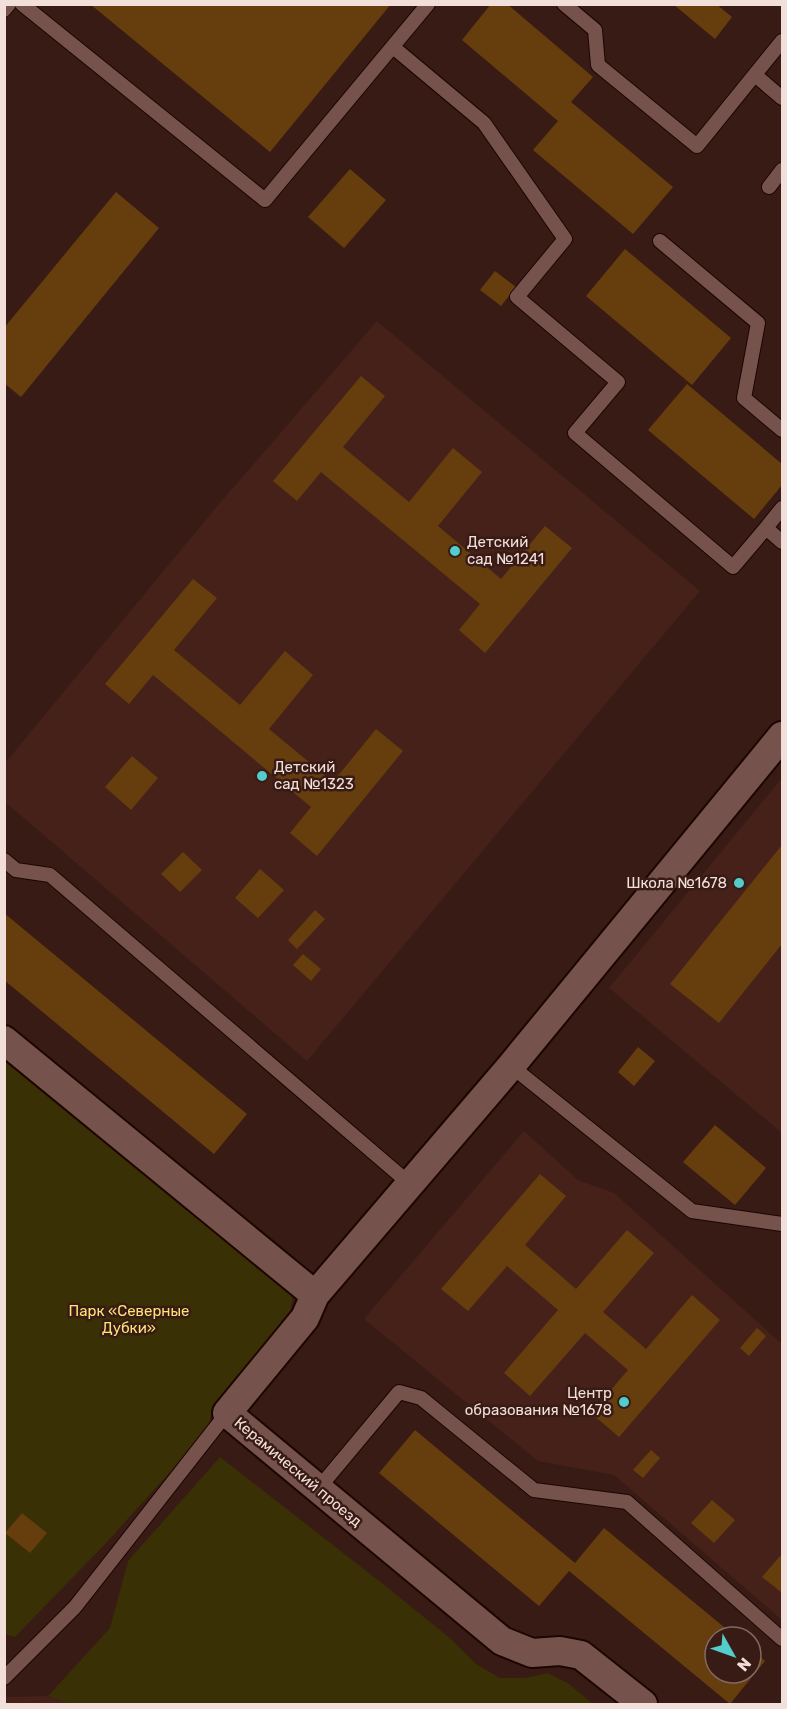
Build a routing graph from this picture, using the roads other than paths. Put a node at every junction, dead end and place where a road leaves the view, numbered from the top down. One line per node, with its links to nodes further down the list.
1 (9, 4): 5 (lane)
2 (22, 4): 7 (lane)
3 (428, 4): 7 (lane)
4 (564, 4): 8 (lane)
5 (4, 10)
6 (783, 41): 8 (lane)
7 (393, 47): 15 (lane)
8 (755, 75): 9 (lane)
9 (783, 98)
10 (783, 170): 11 (lane)
11 (769, 187)
12 (660, 241): 13 (lane)
13 (783, 430)
14 (783, 508): 15 (lane)
15 (766, 528): 16 (lane)
16 (783, 542)
17 (783, 736): 20 (street, Керамический проезд)
18 (4, 860): 21 (lane)
19 (4, 1040): 23 (street)
20 (511, 1066): 21 (street, Керамический проезд); 22 (lane)
21 (410, 1184): 23 (street, Керамический проезд)
22 (783, 1224)
23 (315, 1295): 24 (street, Керамический проезд)
24 (227, 1413): 25 (street, Керамический проезд); 27 (lane)
25 (318, 1489): 26 (lane); 28 (street, Керамический проезд)
26 (783, 1639)
27 (5, 1677)
28 (643, 1704)

